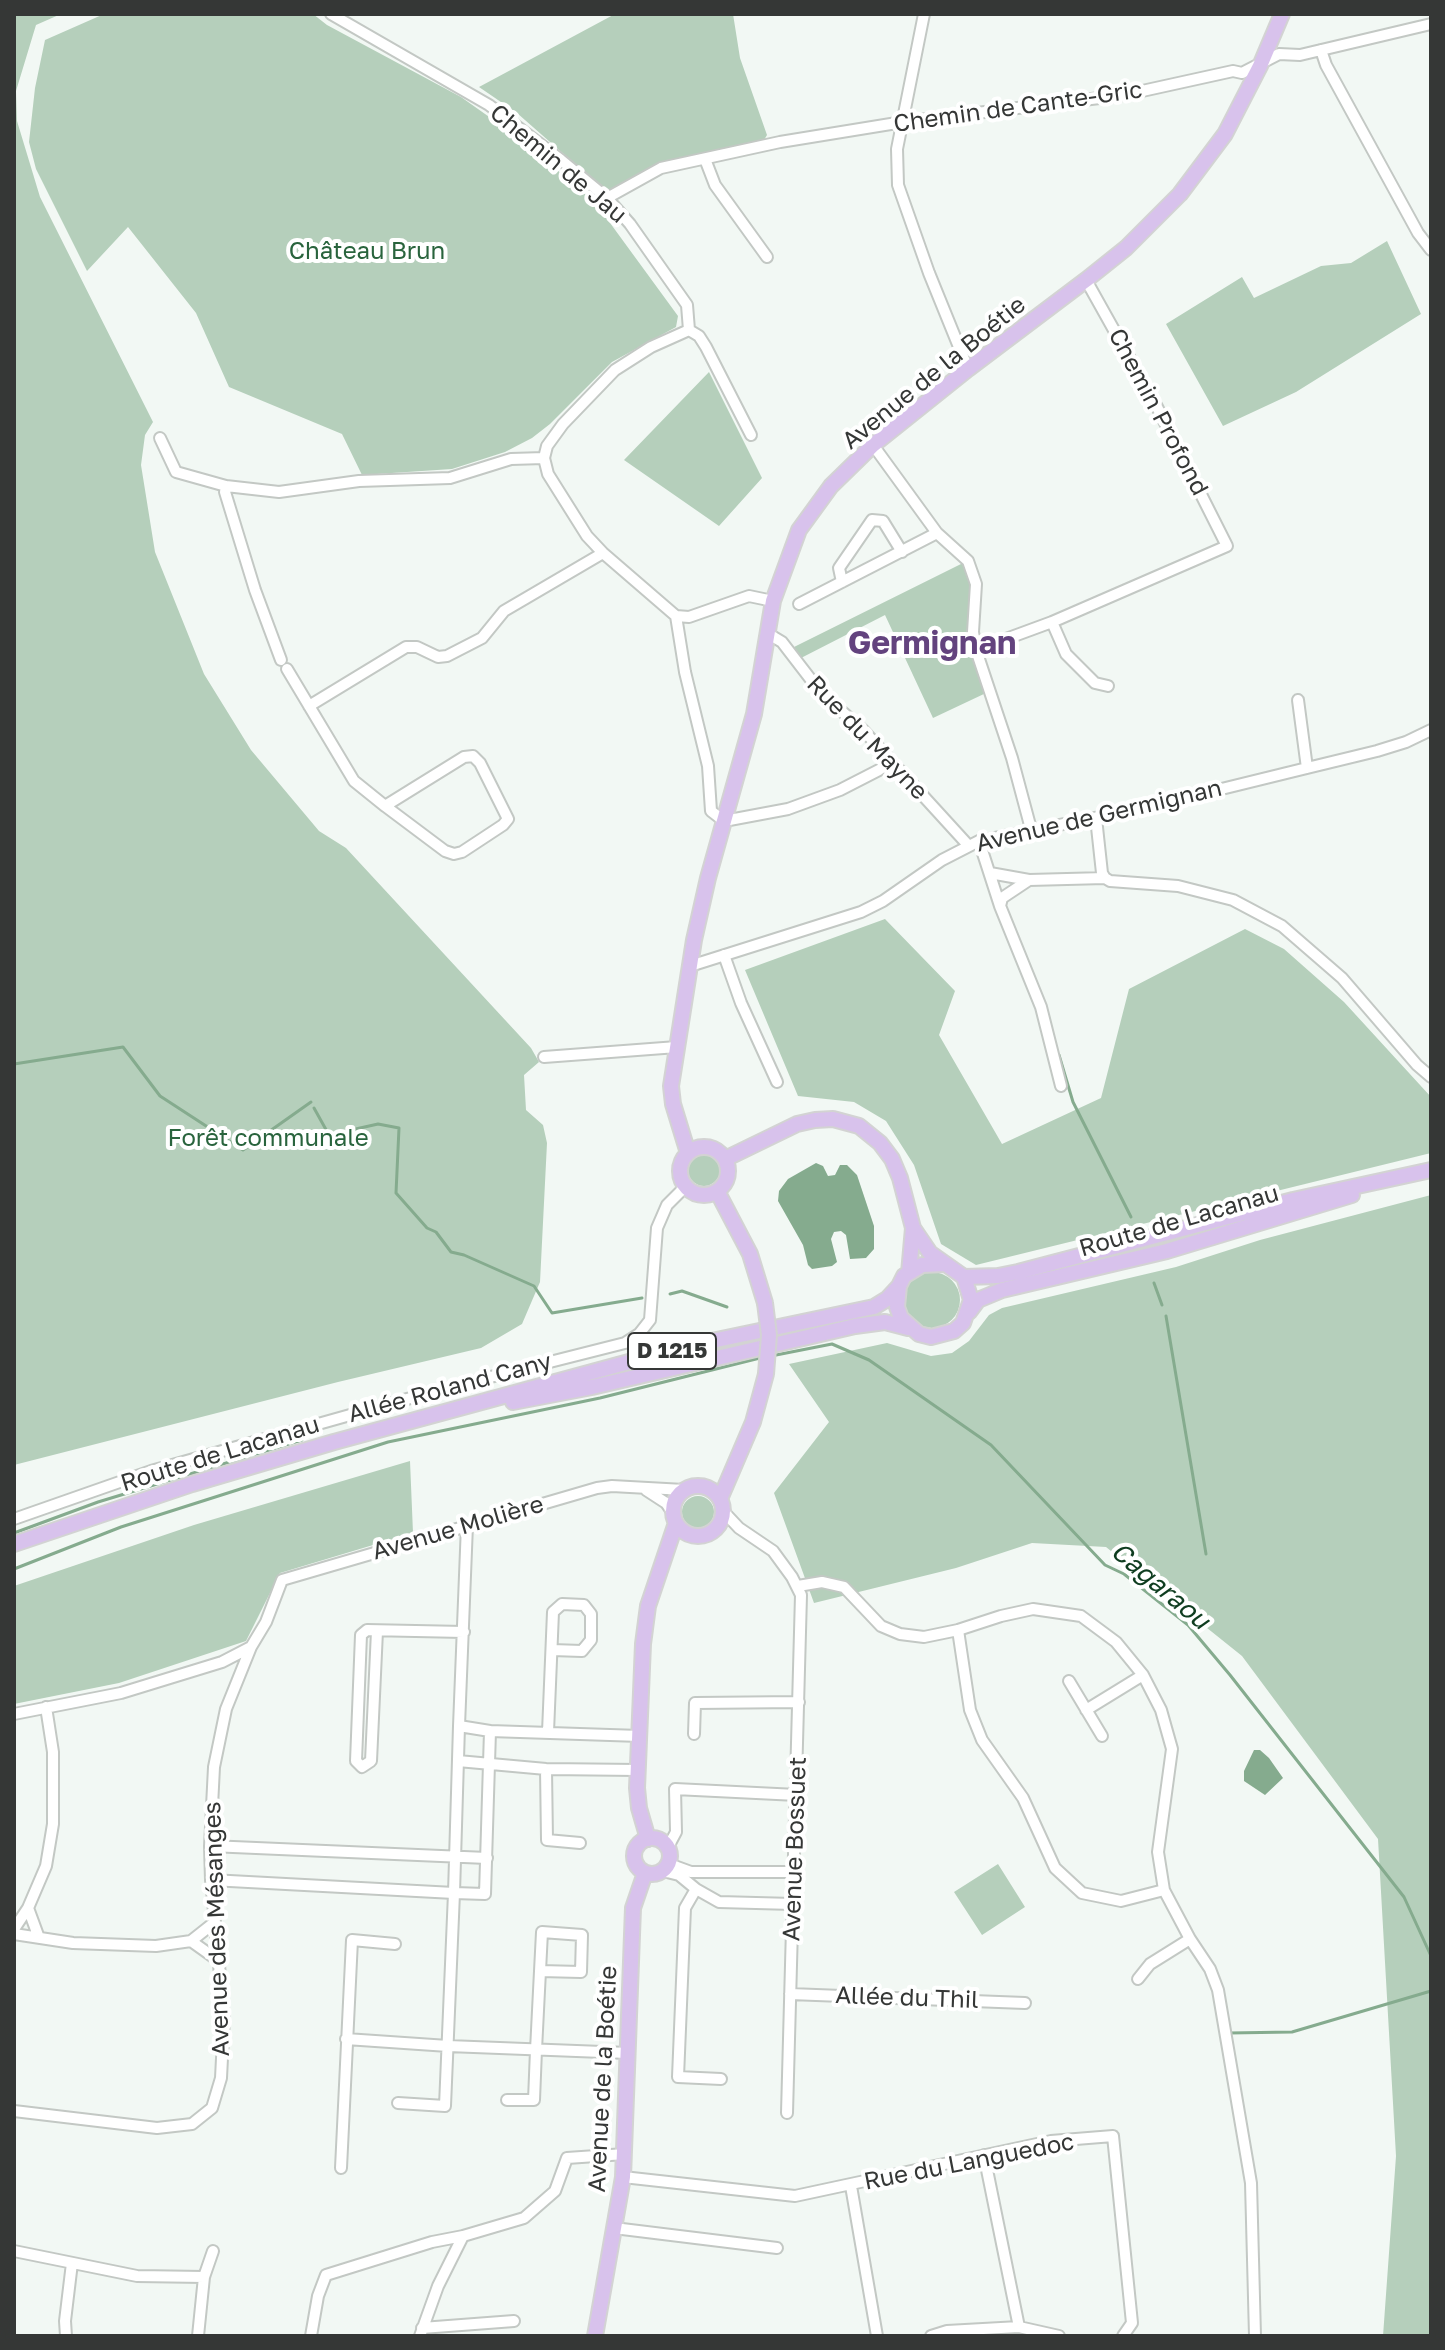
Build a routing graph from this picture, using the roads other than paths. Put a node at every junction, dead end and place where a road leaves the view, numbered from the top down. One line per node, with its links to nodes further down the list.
1 (331, 14): 9 (street, Chemin de Jau)
2 (924, 14): 7 (street)
3 (1282, 14): 6 (main road, Avenue de la Boétie)
4 (1431, 24): 5 (street, Chemin de Cante-Gric)
5 (1321, 50): 6 (street, Chemin de Cante-Gric); 10 (street)
6 (1260, 66): 7 (street, Chemin de Cante-Gric); 12 (main road, Avenue de la Boétie)
7 (903, 122): 8 (street, Chemin de Cante-Gric); 14 (street)
8 (705, 159): 9 (street, Chemin de Cante-Gric); 11 (street)
9 (607, 198): 13 (street, Chemin de Jau)
10 (1431, 250)
11 (767, 257)
12 (1086, 280): 14 (main road, Avenue de la Boétie); 27 (street, Chemin Profond)
13 (689, 330): 15 (street); 18 (street)
14 (968, 369): 17 (main road, Avenue de la Boétie)
15 (751, 435)
16 (160, 438): 19 (street)
17 (873, 445): 20 (street); 24 (main road, Avenue de la Boétie)
18 (544, 458): 19 (street); 22 (street)
19 (226, 486): 32 (street)
20 (937, 533): 21 (street); 29 (street)
21 (902, 552): 23 (street); 23 (street)
22 (603, 553): 26 (street); 32 (street)
23 (842, 582): 25 (street)
24 (773, 601): 26 (street); 28 (main road, Avenue de la Boétie)
25 (799, 604)
26 (676, 616): 38 (street)
27 (1052, 622): 29 (street); 30 (street)
28 (767, 633): 34 (street, Rue du Mayne); 38 (main road, Avenue de la Boétie)
29 (976, 650): 39 (street)
30 (1108, 686)
31 (1298, 700): 35 (street)
32 (309, 706): 36 (street)
33 (1431, 730): 35 (street, Avenue de Germignan)
34 (892, 761): 38 (street); 41 (street, Rue du Mayne)
35 (1307, 768): 37 (street, Avenue de Germignan)
36 (385, 806): 36 (street)
37 (1096, 818): 39 (street, Avenue de Germignan); 43 (street)
38 (724, 821): 47 (main road, Avenue de la Boétie)
39 (1031, 829): 40 (street, Avenue de Germignan)
40 (979, 841): 41 (street, Avenue de Germignan); 42 (street)
41 (968, 845): 46 (street, Avenue de Germignan)
42 (990, 873): 44 (street); 45 (street)
43 (1105, 878): 44 (street); 50 (street)
44 (1029, 880): 45 (street)
45 (1000, 906): 52 (street)
46 (724, 955): 47 (street, Avenue de Germignan); 51 (street)
47 (690, 966): 48 (main road, Avenue de la Boétie)
48 (677, 1047): 49 (street); 53 (main road, Avenue de la Boétie)
49 (544, 1057)
50 (1431, 1077)
51 (777, 1082)
52 (1061, 1086)
53 (688, 1153): 54 (main road); 57 (main road)
54 (725, 1159): 58 (main road); 59 (main road)
55 (1431, 1170): 56 (main road, Route de Lacanau)
56 (1406, 1177): 62 (main road, Route de Lacanau); 64 (main road, Route de Lacanau)
57 (686, 1186): 58 (main road); 73 (street, Allée Roland Cany)
58 (717, 1191): 67 (main road, bridge)
59 (913, 1228): 60 (main road); 61 (main road)
60 (945, 1264): 61 (main road); 62 (main road)
61 (909, 1273): 63 (main road)
62 (964, 1277): 64 (main road)
63 (899, 1286): 65 (main road); 66 (main road, Route de Lacanau / D 1215)
64 (969, 1312): 65 (main road)
65 (908, 1328): 66 (main road, Route de Lacanau / D 1215)
66 (442, 1415): 76 (main road, Route de Lacanau / D 1215)
67 (735, 1460): 69 (main road); 71 (main road)
68 (637, 1487): 70 (street, Avenue Molière); 72 (street); 74 (street, Avenue Molière)
69 (701, 1487): 70 (main road); 71 (main road)
70 (684, 1490): 72 (main road)
71 (721, 1505): 75 (main road); 79 (street)
72 (675, 1518): 75 (main road); 77 (main road)
73 (14, 1519)
74 (467, 1525): 78 (street, Avenue Molière); 82 (street)
75 (696, 1536): 77 (main road)
76 (14, 1544)
77 (661, 1569): 95 (main road)
78 (282, 1580): 83 (street, Avenue des Mésanges)
79 (798, 1586): 80 (street); 87 (street, Avenue Bossuet)
80 (958, 1630): 85 (street); 113 (street)
81 (377, 1631): 81 (street); 82 (street)
82 (464, 1632): 91 (street)
83 (251, 1647): 88 (street); 104 (street, Avenue des Mésanges)
84 (552, 1650): 84 (street); 93 (street)
85 (1143, 1675): 89 (street); 113 (street)
86 (1069, 1681): 89 (street)
87 (799, 1702): 94 (street); 101 (street, Avenue Bossuet)
88 (46, 1707): 90 (street); 116 (street)
89 (1086, 1710): 96 (street)
90 (14, 1714)
91 (459, 1726): 92 (street); 97 (street)
92 (490, 1731): 93 (street); 98 (street)
93 (548, 1732): 95 (street)
94 (694, 1734)
95 (640, 1736): 100 (main road)
96 (1102, 1736)
97 (458, 1761): 98 (street); 106 (street)
98 (491, 1765): 99 (street); 107 (street)
99 (546, 1769): 100 (street); 103 (street)
100 (638, 1770): 102 (main road)
101 (797, 1795): 105 (street); 109 (street, Avenue Bossuet)
102 (648, 1839): 105 (main road); 110 (main road)
103 (580, 1843)
104 (210, 1846): 106 (street); 111 (street, Avenue des Mésanges)
105 (668, 1847): 108 (main road)
106 (455, 1856): 107 (street); 114 (street)
107 (487, 1858): 114 (street)
108 (666, 1867): 109 (street); 110 (main road); 112 (street)
109 (794, 1872): 115 (street, Avenue Bossuet)
110 (645, 1873): 131 (main road, Avenue de la Boétie)
111 (211, 1880): 114 (street); 117 (street, Avenue des Mésanges)
112 (696, 1889): 115 (street); 132 (street)
113 (1164, 1890): 120 (street)
114 (454, 1893): 129 (street)
115 (793, 1904): 126 (street, Avenue Bossuet)
116 (28, 1908): 118 (street); 119 (street)
117 (215, 1922): 121 (street); 123 (street, Avenue des Mésanges)
118 (14, 1931): 119 (street)
119 (39, 1938): 121 (street)
120 (1190, 1939): 125 (street); 161 (street)
121 (191, 1941): 123 (street)
122 (395, 1944): 128 (street)
123 (219, 1961): 135 (street, Avenue des Mésanges)
124 (540, 1971): 124 (street); 130 (street)
125 (1138, 1979)
126 (790, 1994): 127 (street, Allée du Thil); 136 (street, Avenue Bossuet)
127 (1025, 2003)
128 (346, 2039): 129 (street); 139 (street)
129 (448, 2046): 130 (street); 134 (street)
130 (536, 2050): 131 (street); 133 (street)
131 (628, 2053): 137 (main road, Avenue de la Boétie)
132 (721, 2079)
133 (507, 2100)
134 (398, 2103)
135 (14, 2111)
136 (787, 2113)
137 (625, 2154): 140 (main road, Avenue de la Boétie); 143 (street)
138 (984, 2155): 141 (street, Rue du Languedoc); 150 (street); 160 (street, Rue du Languedoc)
139 (341, 2168)
140 (623, 2177): 141 (street, Rue du Languedoc); 142 (main road, Avenue de la Boétie)
141 (851, 2186): 157 (street)
142 (614, 2228): 144 (street); 156 (main road, Avenue de la Boétie)
143 (463, 2236): 151 (street); 155 (street)
144 (777, 2248)
145 (14, 2251): 147 (street)
146 (213, 2251): 148 (street)
147 (72, 2263): 148 (street); 153 (street)
148 (204, 2277): 154 (street)
149 (514, 2321): 151 (street)
150 (1019, 2327): 152 (street); 159 (street)
151 (421, 2332)
152 (992, 2333): 158 (street)
153 (66, 2336)
154 (198, 2336)
155 (311, 2336)
156 (595, 2336)
157 (877, 2336)
158 (931, 2336)
159 (1059, 2336)
160 (1123, 2336)
161 (1255, 2336)

